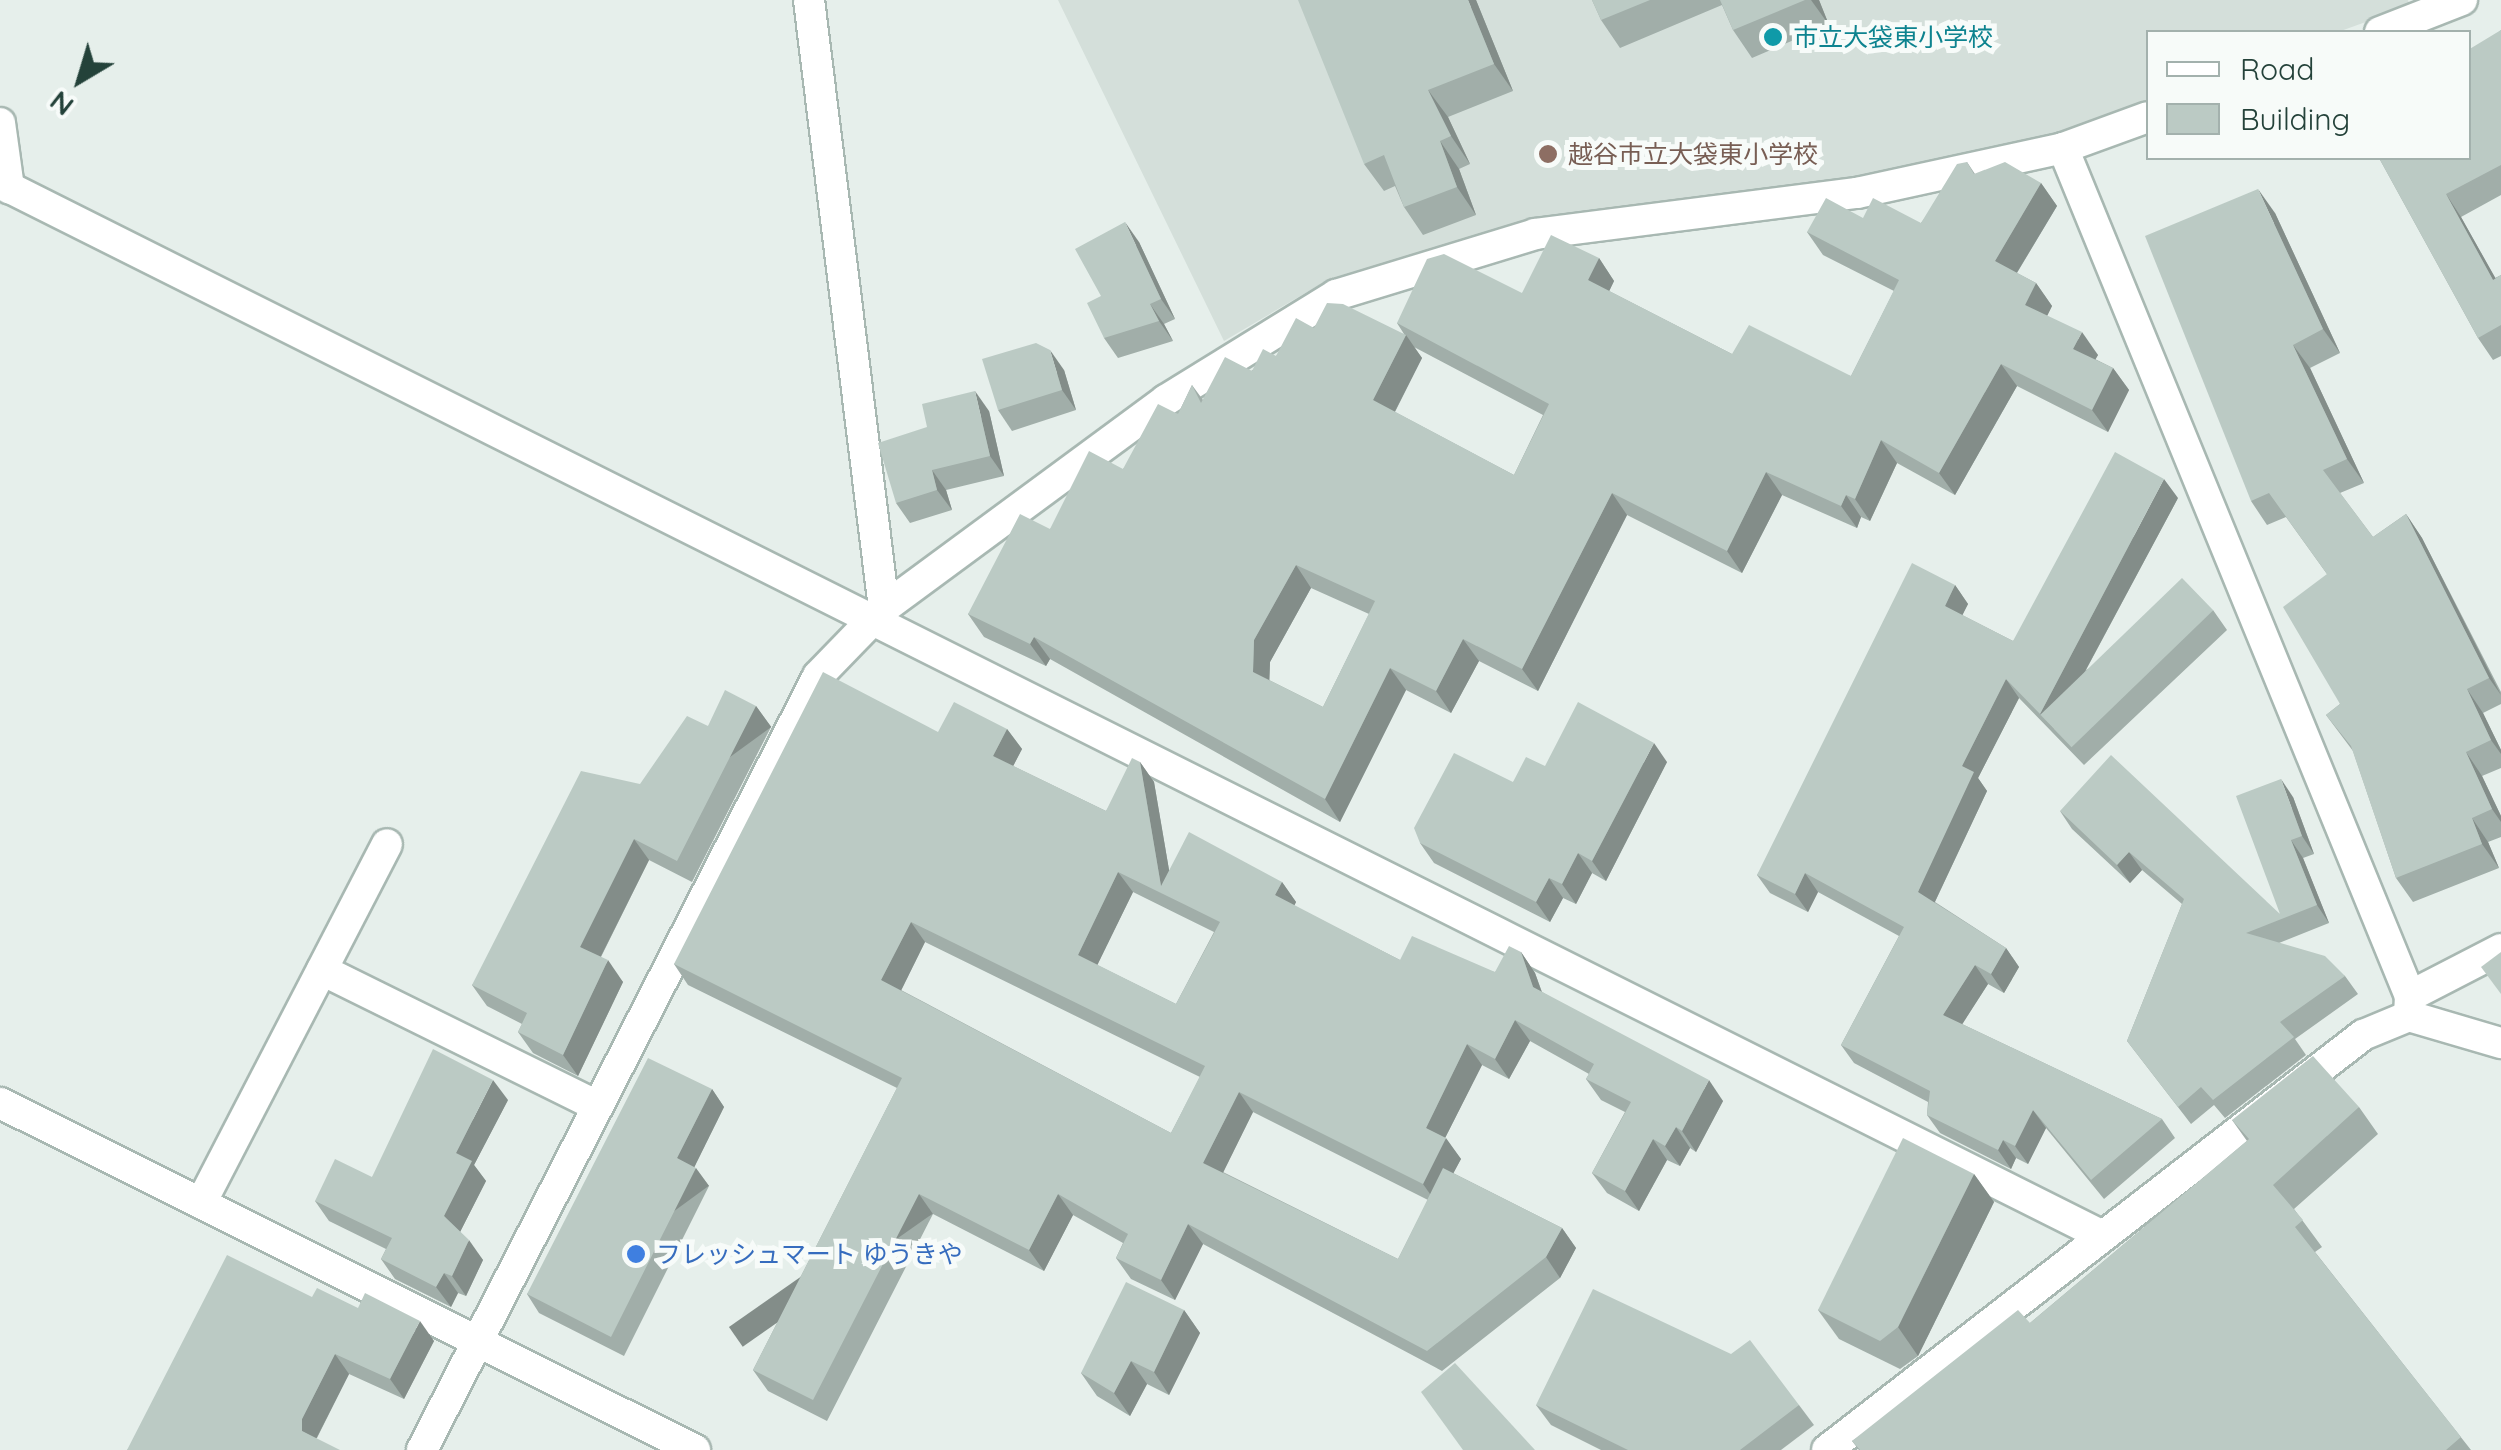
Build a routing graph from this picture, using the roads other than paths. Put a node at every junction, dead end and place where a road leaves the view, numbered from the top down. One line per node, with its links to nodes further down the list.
1 (809, 0): 9 (street)
2 (2462, 0): 3 (street)
3 (2429, 7): 4 (street)
4 (2384, 30)
5 (2146, 118): 7 (street)
6 (0, 124): 8 (street)
7 (2063, 148): 9 (street); 13 (street)
8 (4, 185): 9 (street)
9 (879, 614): 16 (street); 18 (street)
10 (387, 844): 12 (street)
11 (2501, 949): 13 (street)
12 (322, 970): 16 (street); 17 (street)
13 (2410, 1006): 14 (street); 18 (street)
14 (2501, 1043)
15 (0, 1103): 17 (street)
16 (593, 1104): 19 (street)
17 (201, 1203): 19 (street)
18 (2103, 1236): 22 (street)
19 (475, 1340): 20 (street); 21 (street)
20 (422, 1450)
21 (695, 1450)
22 (1827, 1450)

